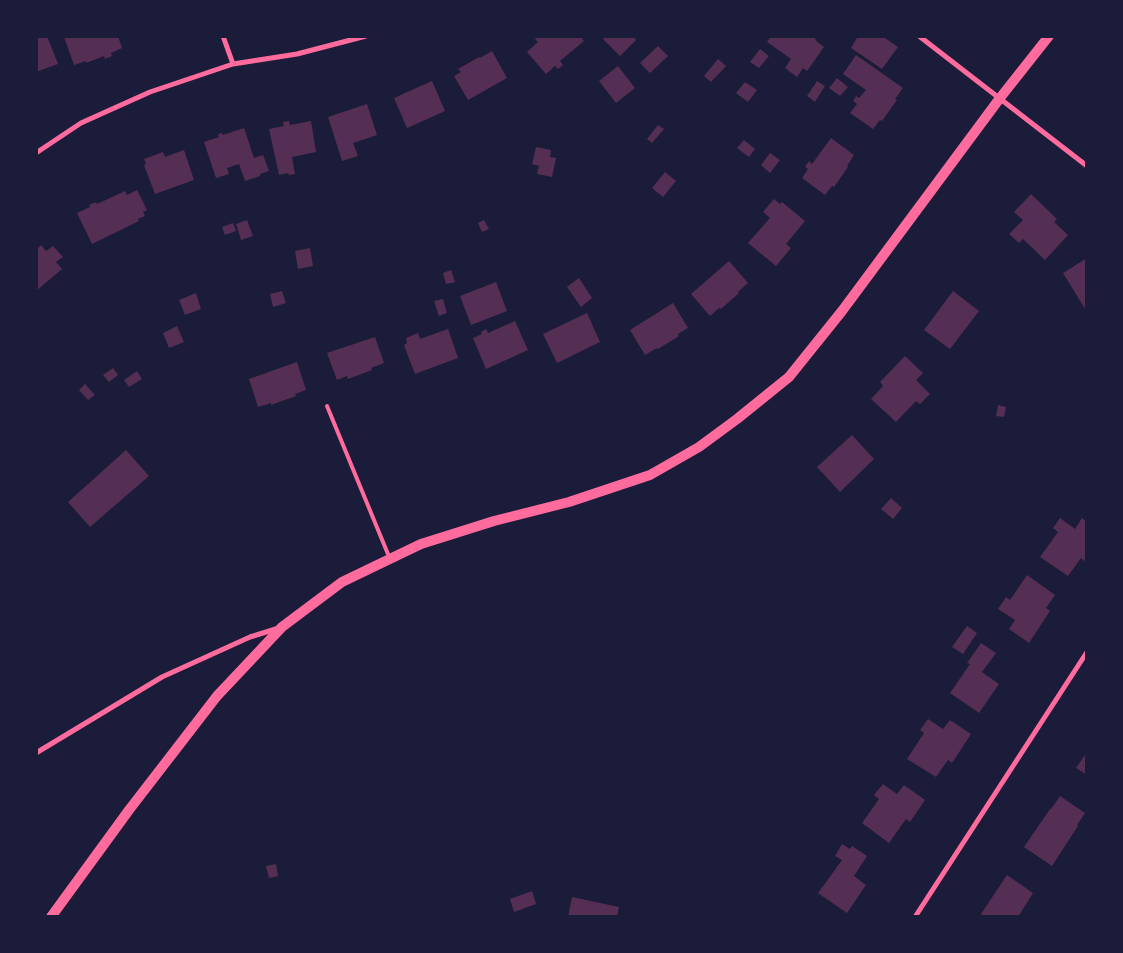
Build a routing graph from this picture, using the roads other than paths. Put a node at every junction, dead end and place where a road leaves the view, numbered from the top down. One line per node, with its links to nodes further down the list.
1 (222, 36): 5 (street)
2 (366, 36): 5 (street)
3 (919, 36): 6 (street)
4 (1049, 36): 6 (main road)
5 (233, 64): 7 (street)
6 (1000, 98): 8 (street); 10 (main road)
7 (36, 153)
8 (1087, 166)
9 (327, 406): 10 (lane)
10 (390, 559): 11 (main road)
11 (282, 627): 13 (street); 14 (main road)
12 (1087, 652): 15 (street)
13 (36, 753)
14 (51, 917)
15 (915, 917)

